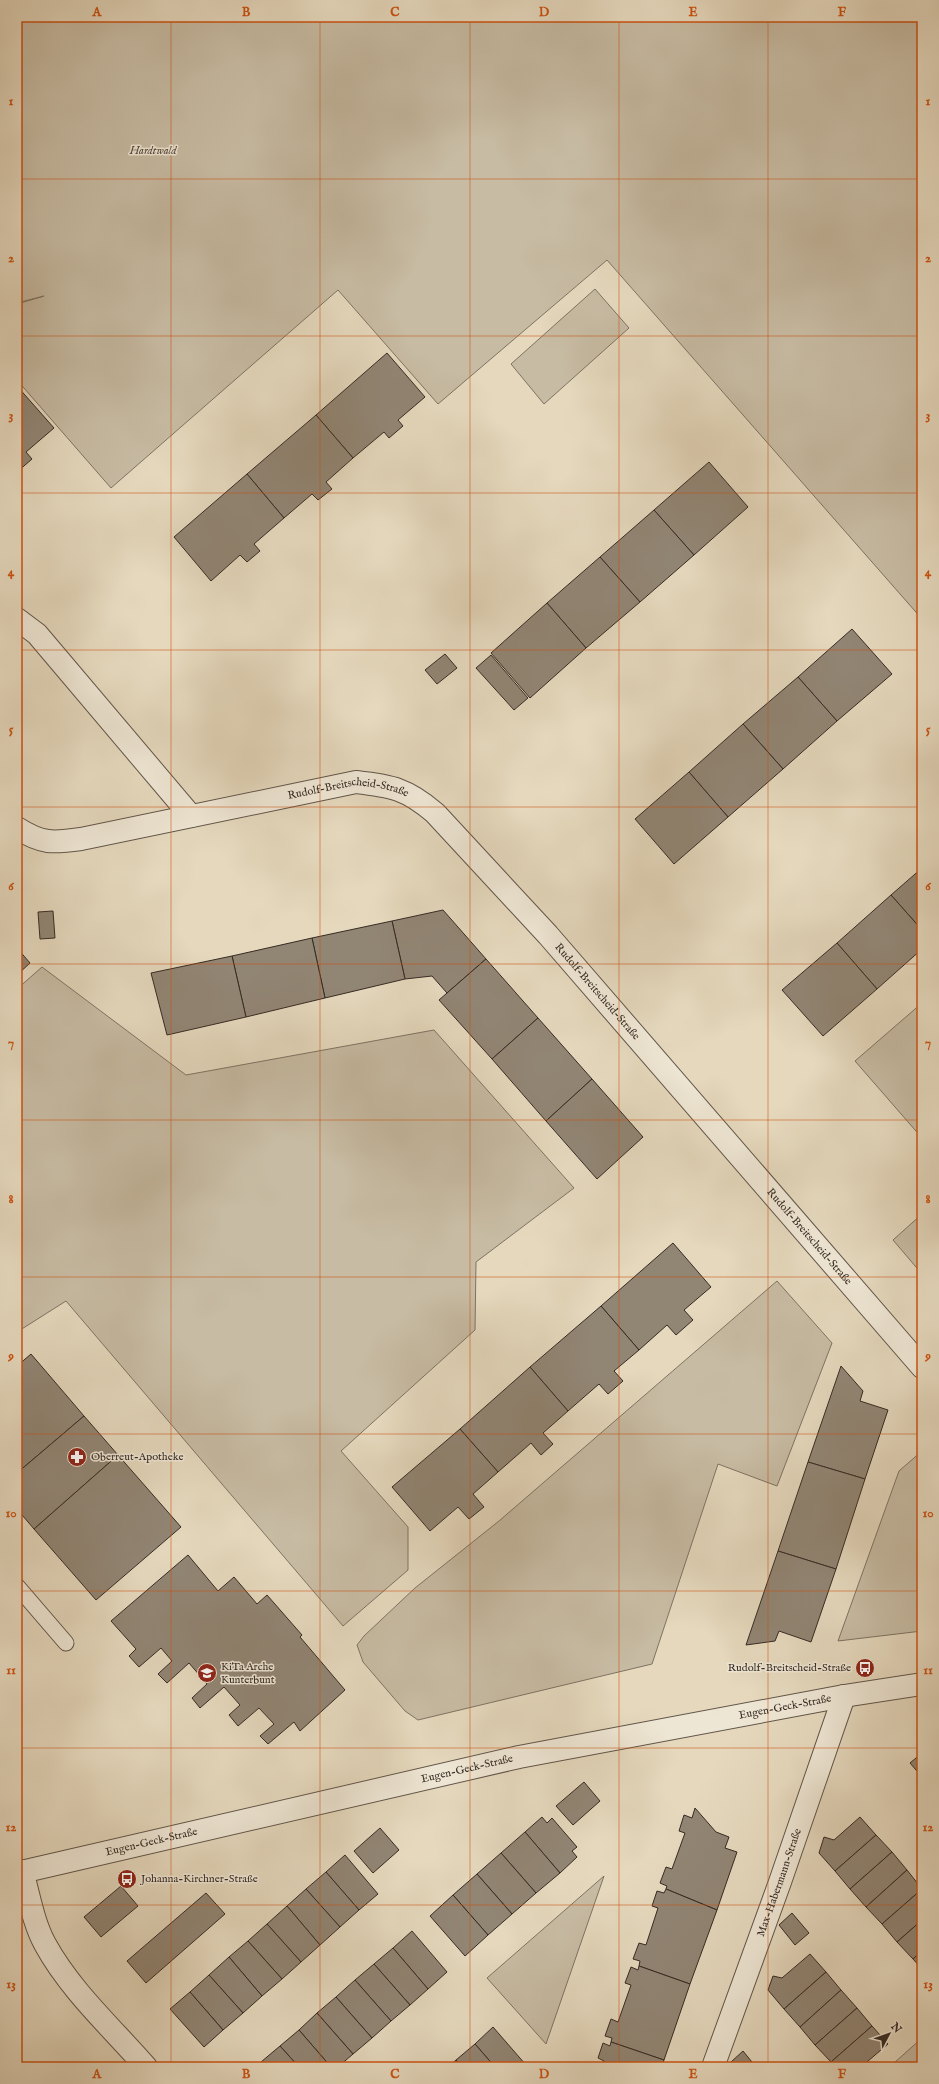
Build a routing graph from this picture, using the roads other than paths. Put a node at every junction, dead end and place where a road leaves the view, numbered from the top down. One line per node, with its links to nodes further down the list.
1 (17, 619): 2 (street)
2 (190, 816): 3 (street, Rudolf-Breitscheid-Straße); 4 (street, Rudolf-Breitscheid-Straße)
3 (17, 828)
4 (922, 1367)
5 (17, 1586): 6 (lane)
6 (66, 1643)
7 (922, 1684): 8 (street, Eugen-Geck-Straße)
8 (844, 1696): 9 (street, Eugen-Geck-Straße); 11 (street, Max-Habermann-Straße)
9 (20, 1872): 10 (street)
10 (146, 2067)
11 (712, 2067)

